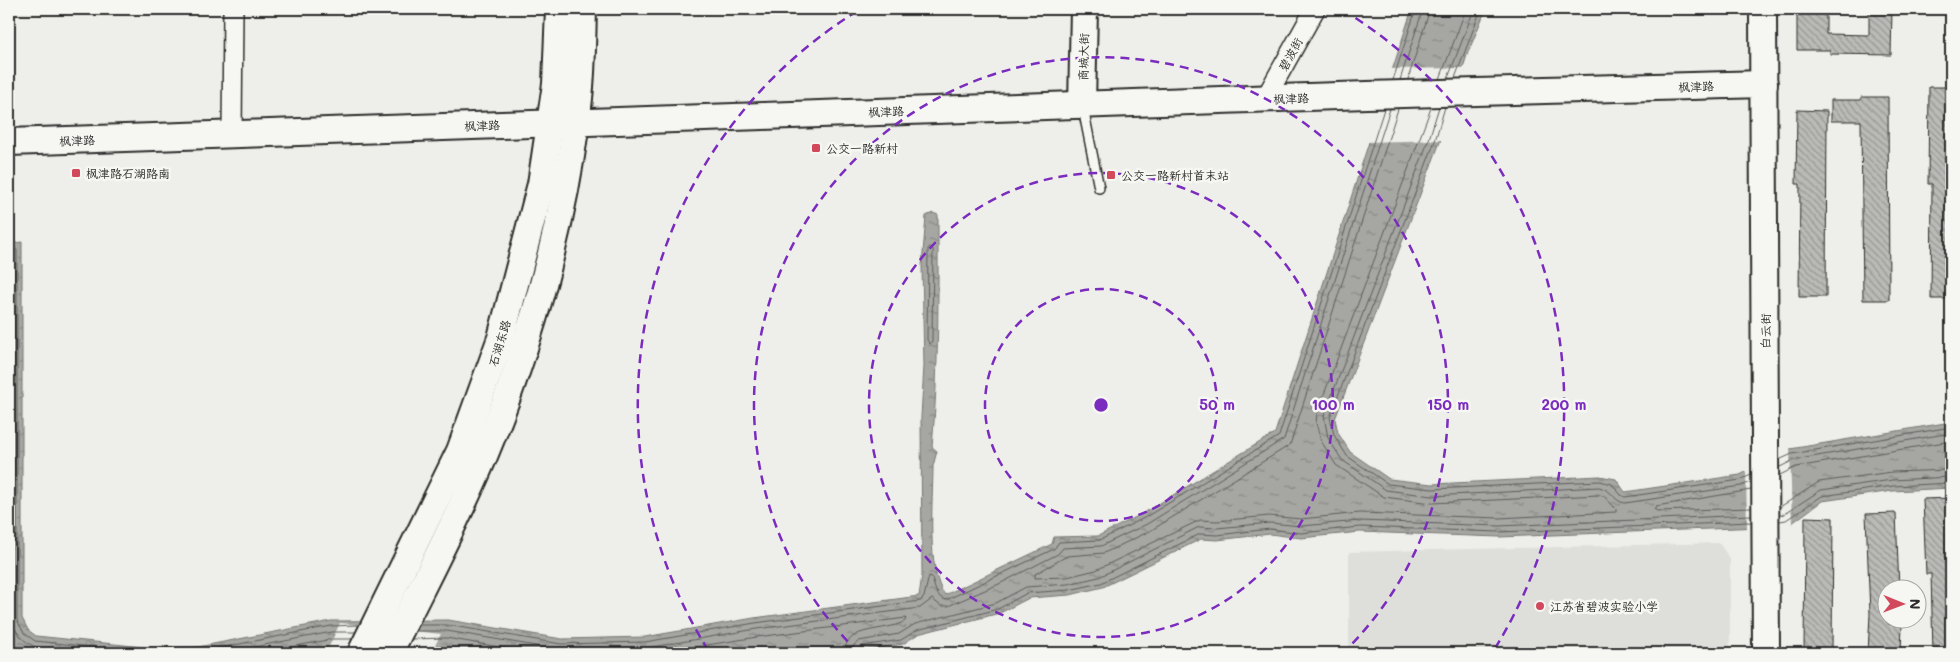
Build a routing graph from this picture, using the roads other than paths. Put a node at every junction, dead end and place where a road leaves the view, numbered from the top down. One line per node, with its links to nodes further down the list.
1 (232, 9): 11 (street)
2 (559, 9): 10 (street, 石湖东路)
3 (583, 9): 10 (street, 石湖东路)
4 (1084, 9): 9 (street, 商城大街)
5 (1315, 9): 8 (street, 碧波街)
6 (1763, 9): 7 (street, 白云街)
7 (1764, 84): 8 (street, 枫津路); 16 (street, 白云街)
8 (1265, 99): 9 (street, 枫津路)
9 (1082, 105): 10 (street, 枫津路); 13 (lane)
10 (564, 122): 11 (street, 枫津路); 14 (street, 石湖东路); 15 (street, 石湖东路)
11 (232, 136): 12 (street, 枫津路)
12 (9, 142)
13 (1100, 188)
14 (361, 653)
15 (389, 653)
16 (1766, 653)

